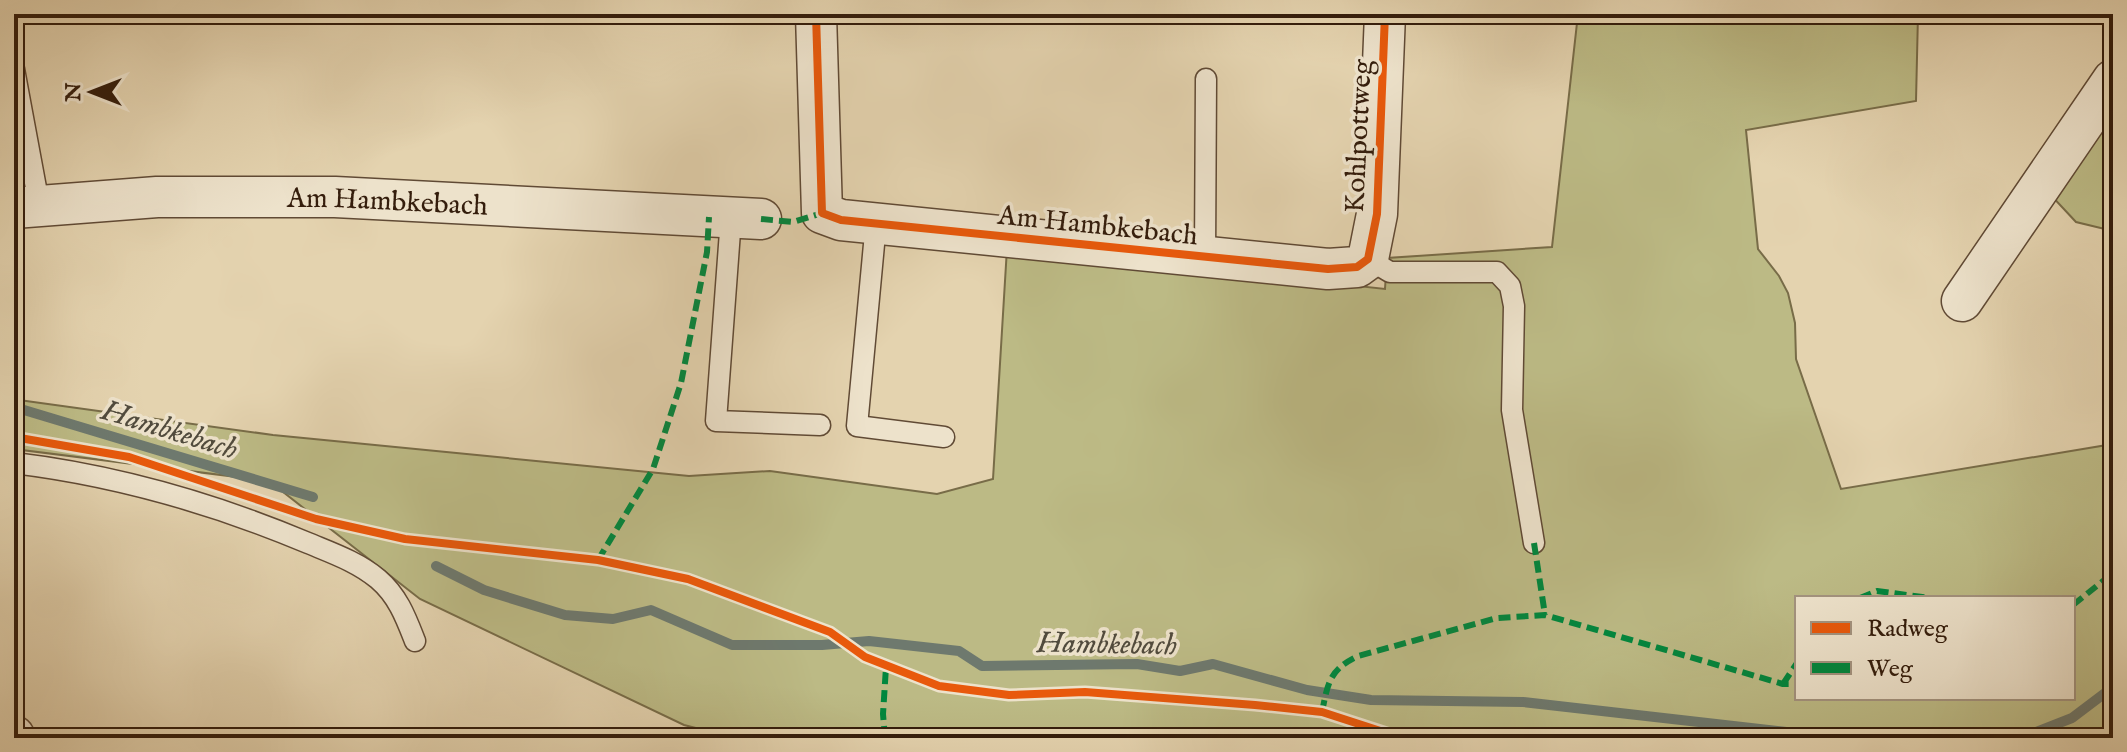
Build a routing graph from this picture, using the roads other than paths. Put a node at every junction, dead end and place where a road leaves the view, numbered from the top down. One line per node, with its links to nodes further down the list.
1 (816, 14): 8 (street, Am Hambkebach)
2 (1385, 14): 10 (street, Kohlpottweg)
3 (14, 69): 6 (lane)
4 (1206, 79): 9 (lane)
5 (2113, 80): 11 (street)
6 (27, 206): 7 (street, Am Hambkebach)
7 (746, 218): 12 (lane)
8 (876, 223): 9 (street, Am Hambkebach); 13 (lane)
9 (1205, 257): 10 (street, Am Hambkebach)
10 (1368, 259): 15 (lane)
11 (1962, 301)
12 (820, 425)
13 (944, 437)
14 (14, 463): 16 (lane)
15 (1534, 543)
16 (415, 641)

